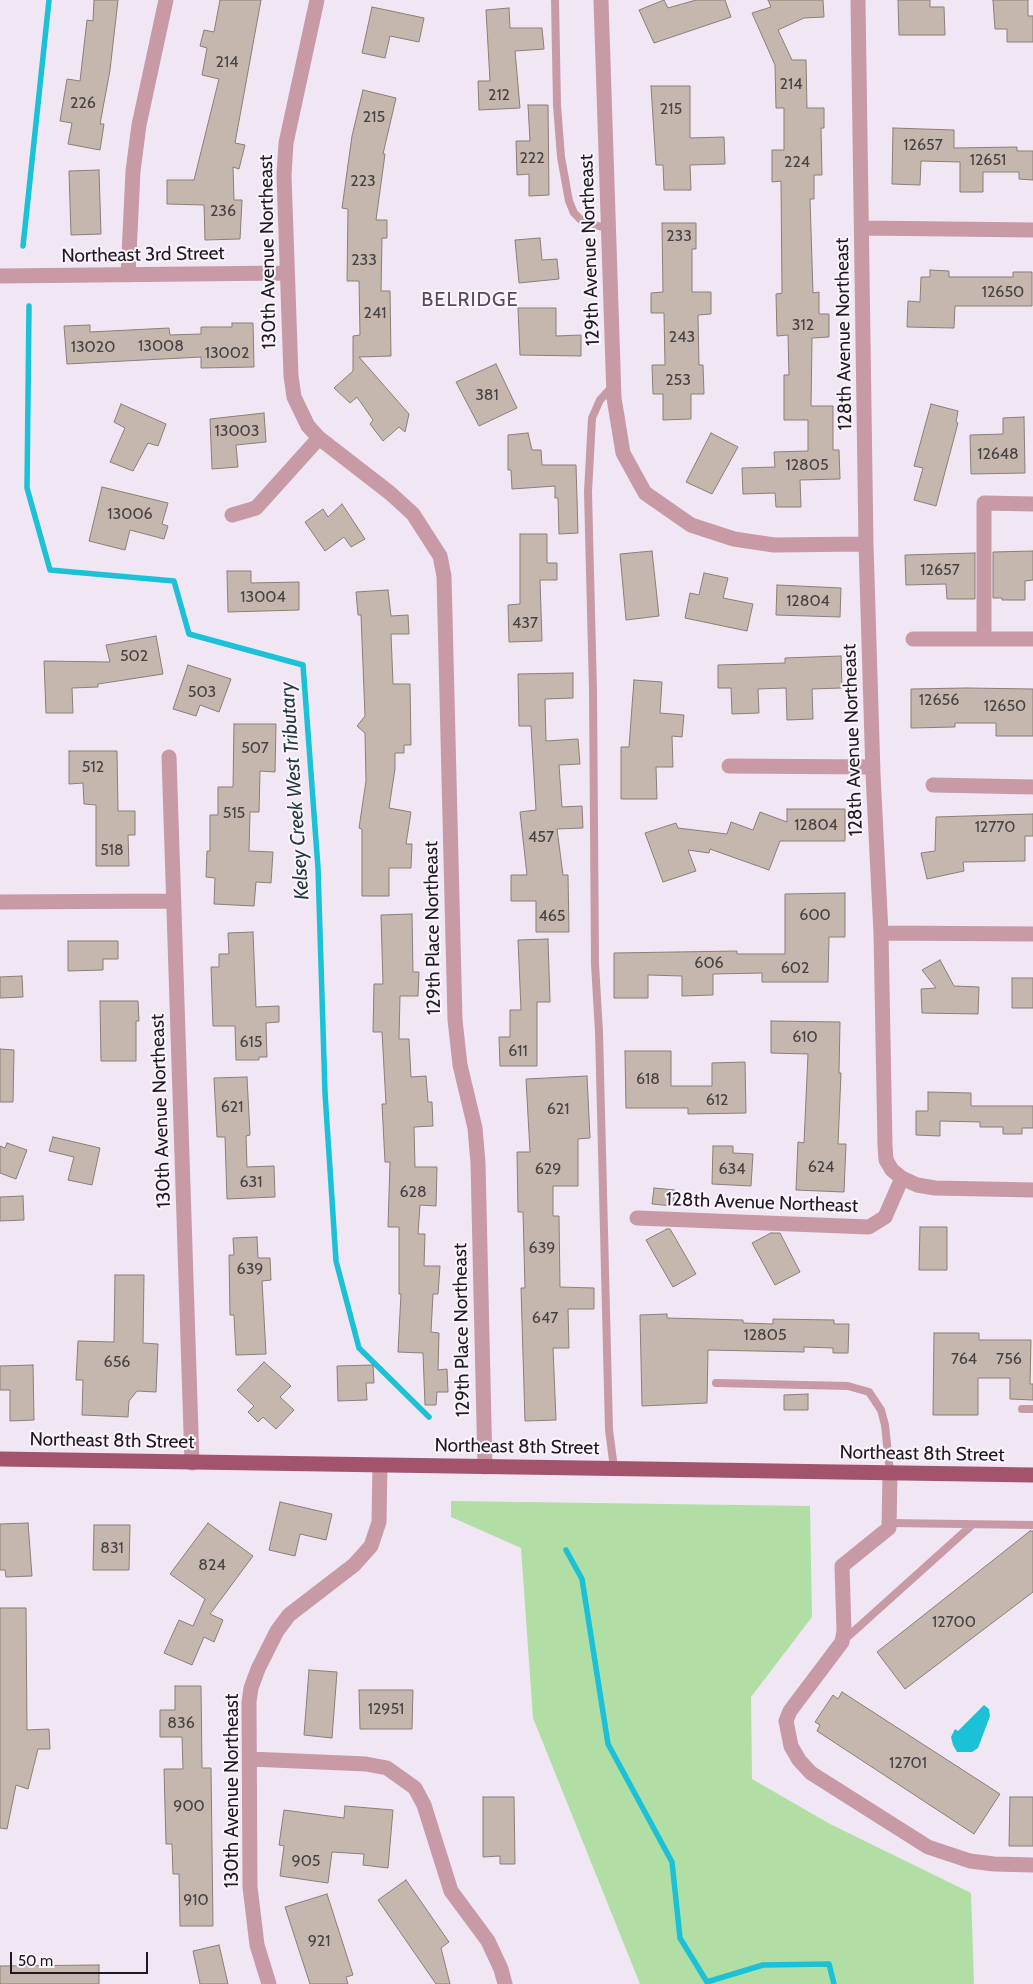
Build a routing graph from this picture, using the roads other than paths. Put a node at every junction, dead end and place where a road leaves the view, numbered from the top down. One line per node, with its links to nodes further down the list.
1 (166, 0): 10 (street)
2 (317, 0): 9 (street, 130th Avenue Northeast)
3 (555, 0): 7 (lane)
4 (601, 0): 7 (street, 129th Avenue Northeast)
5 (858, 0): 6 (street, 128th Avenue Northeast)
6 (863, 228): 8 (street); 16 (street, 128th Avenue Northeast)
7 (610, 229): 12 (street, 129th Avenue Northeast)
8 (1033, 230)
9 (286, 273): 10 (street, Northeast 3rd Street); 13 (street, 130th Avenue Northeast)
10 (128, 275): 11 (street, Northeast 3rd Street)
11 (0, 276)
12 (614, 386): 16 (street, 129th Avenue Northeast); 39 (lane)
13 (319, 438): 15 (street); 38 (street, 129th Place Northeast)
14 (1033, 504): 17 (street)
15 (232, 515)
16 (866, 544): 22 (street, 128th Avenue Northeast)
17 (984, 638): 18 (street); 19 (street)
18 (913, 639)
19 (1033, 639)
20 (169, 757): 25 (street, 130th Avenue Northeast)
21 (729, 766): 22 (street)
22 (873, 767): 27 (street, 128th Avenue Northeast)
23 (933, 785): 24 (street)
24 (1033, 787)
25 (174, 901): 26 (street); 36 (street, 130th Avenue Northeast)
26 (0, 902)
27 (881, 933): 28 (street); 29 (street, 128th Avenue Northeast)
28 (1033, 934)
29 (902, 1178): 30 (street); 31 (street, 128th Avenue Northeast)
30 (1033, 1190)
31 (637, 1218)
32 (716, 1384): 40 (lane)
33 (1022, 1409): 34 (lane)
34 (1033, 1409)
35 (0, 1459): 36 (main road, Northeast 8th Street)
36 (192, 1463): 37 (main road, Northeast 8th Street)
37 (380, 1466): 38 (main road, Northeast 8th Street); 46 (street, 130th Avenue Northeast)
38 (485, 1467): 39 (main road, Northeast 8th Street)
39 (614, 1468): 40 (main road, Northeast 8th Street)
40 (890, 1473): 41 (main road, Northeast 8th Street); 42 (street)
41 (1033, 1475)
42 (890, 1523): 43 (lane); 45 (street)
43 (972, 1524): 44 (lane); 45 (lane)
44 (1033, 1525)
45 (842, 1642): 47 (street)
46 (250, 1759): 48 (street, 130th Avenue Northeast); 49 (street)
47 (1033, 1864)
48 (269, 1984)
49 (505, 1984)

